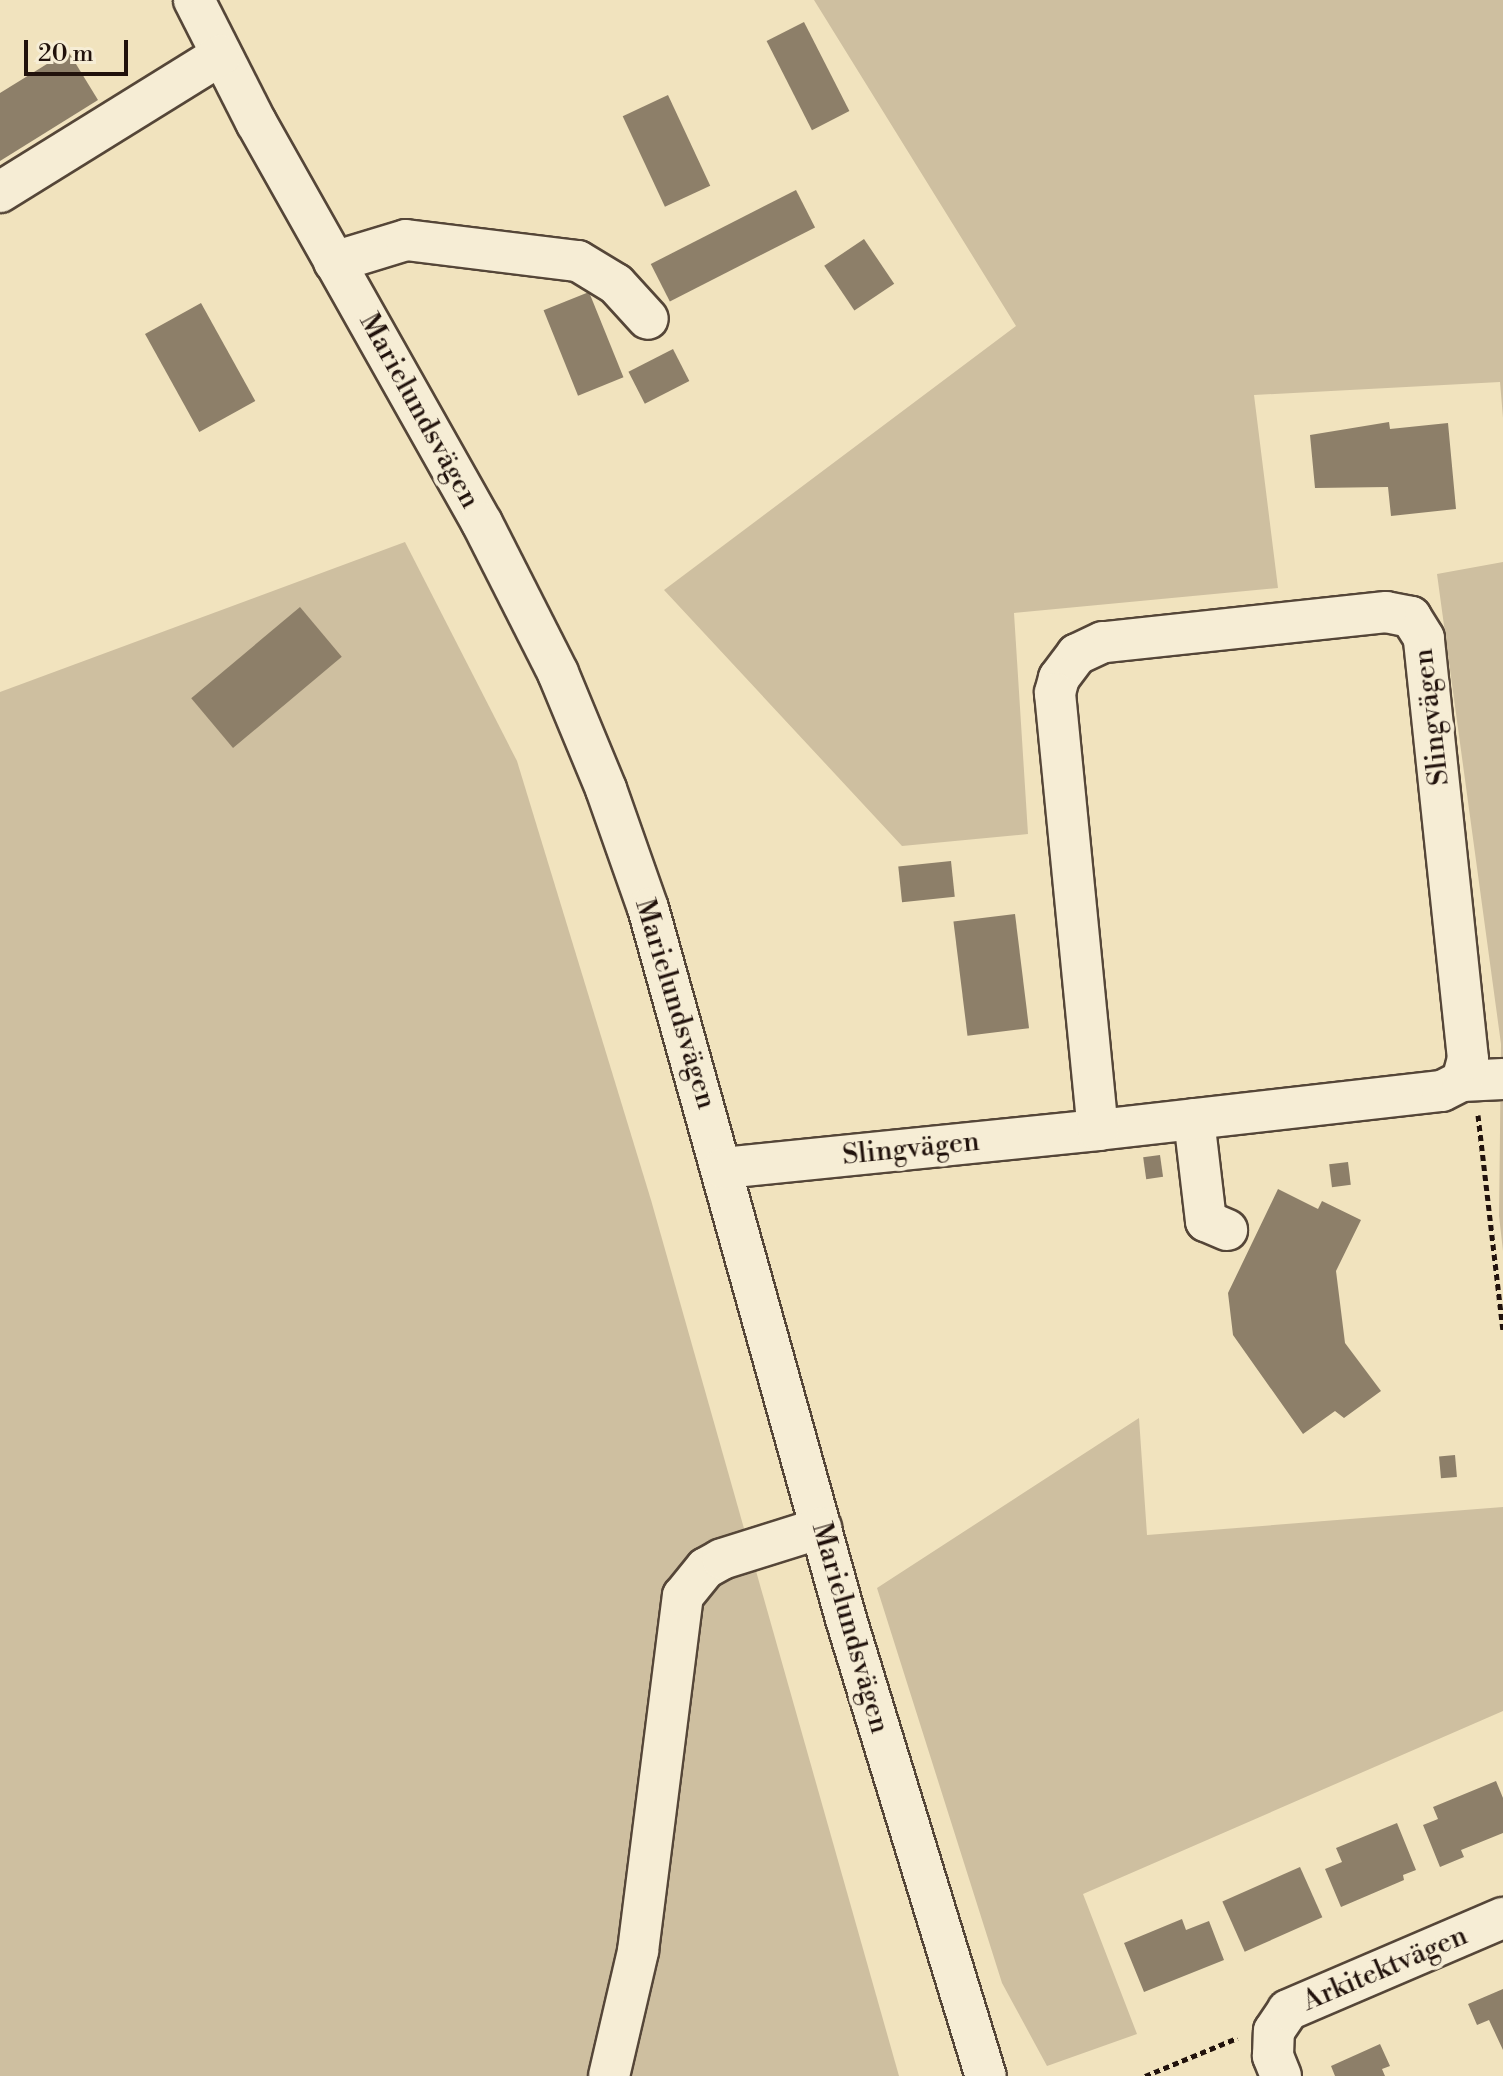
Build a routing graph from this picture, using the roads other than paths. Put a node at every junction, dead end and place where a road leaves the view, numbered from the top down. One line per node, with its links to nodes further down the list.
1 (194, 0): 2 (street, Marielundsvägen)
2 (221, 55): 3 (street); 4 (street, Marielundsvägen)
3 (0, 192)
4 (334, 262): 5 (street); 10 (street, Marielundsvägen)
5 (648, 319)
6 (1503, 1079): 7 (street)
7 (1462, 1081): 8 (street, Slingvägen); 9 (street, Slingvägen)
8 (1194, 1119): 9 (street, Slingvägen); 11 (street)
9 (1098, 1130): 10 (street, Slingvägen)
10 (724, 1168): 12 (street, Marielundsvägen)
11 (1227, 1230)
12 (821, 1528): 14 (street); 15 (street, Marielundsvägen)
13 (1503, 1918): 16 (street, Arkitektvägen)
14 (609, 2076)
15 (986, 2076)
16 (1281, 2076)

